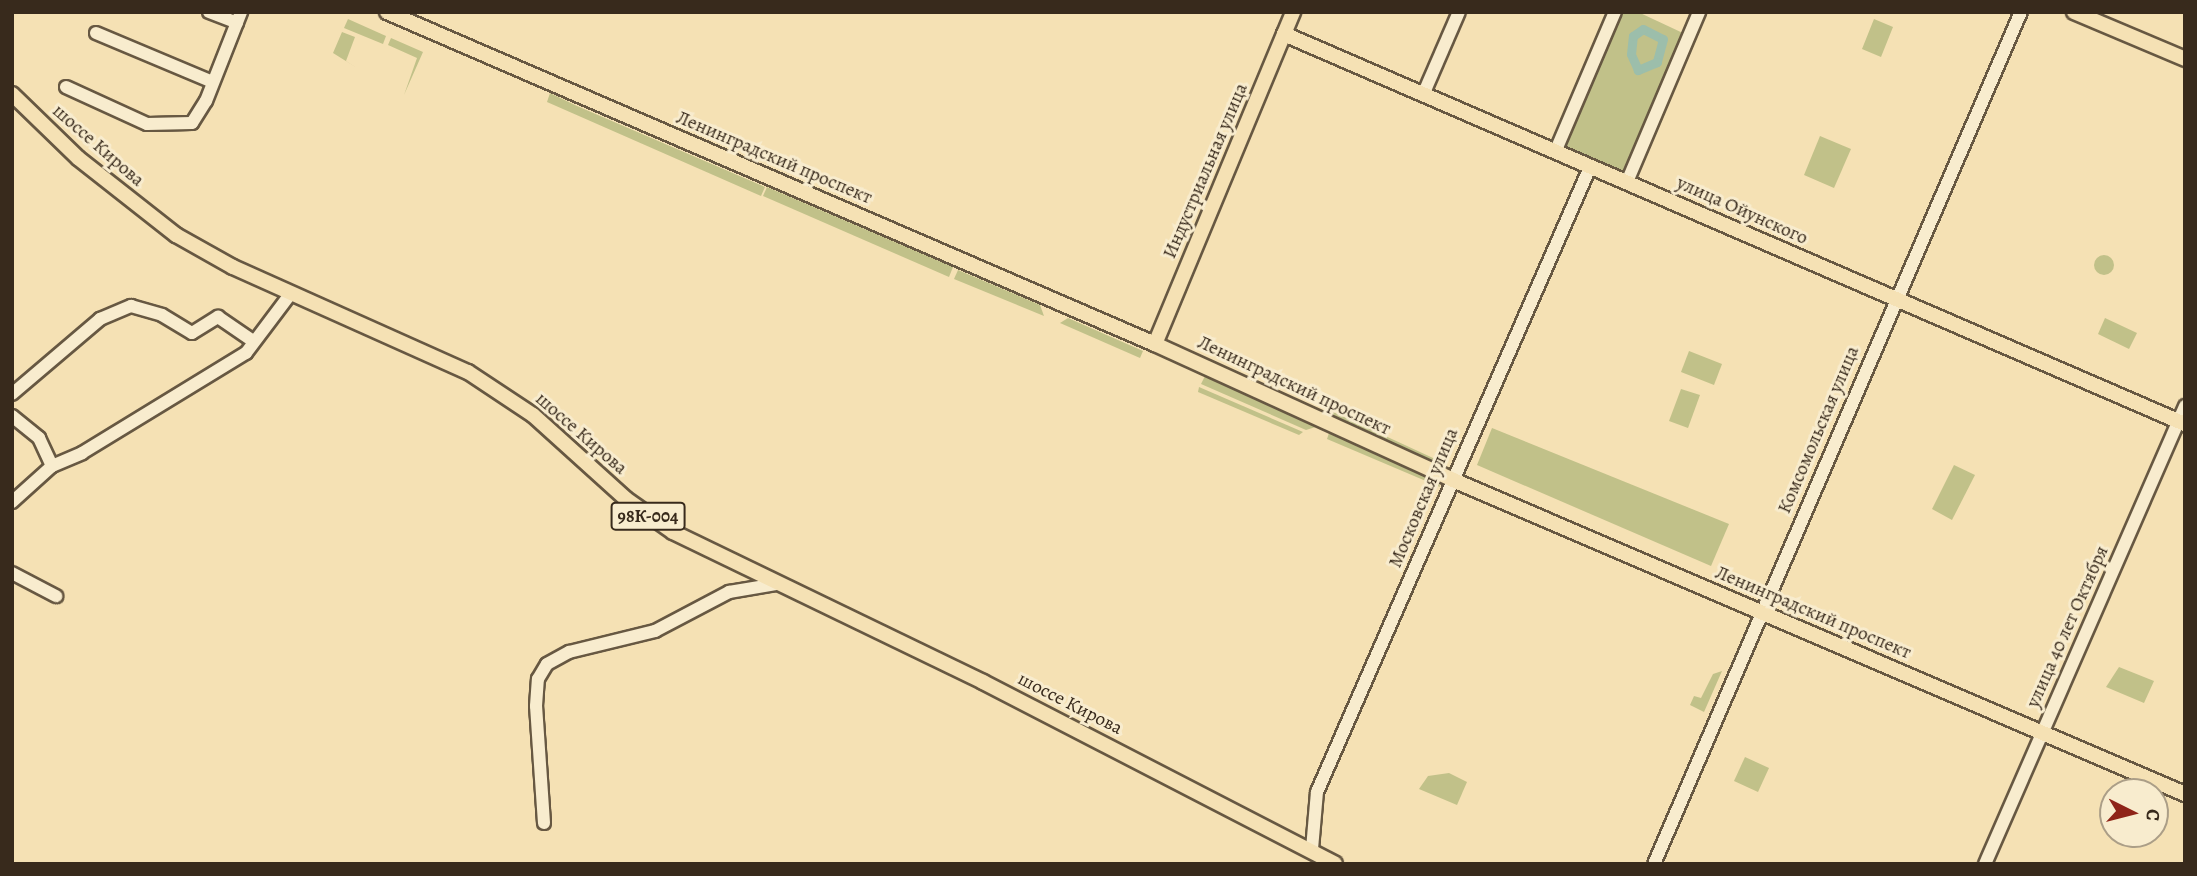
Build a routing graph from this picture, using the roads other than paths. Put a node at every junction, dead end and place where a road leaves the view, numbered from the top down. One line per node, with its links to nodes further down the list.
1 (209, 12): 9 (street)
2 (387, 12): 23 (main road, Ленинградский проспект)
3 (1293, 12): 11 (main road, Индустриальная улица)
4 (1459, 12): 16 (street)
5 (1615, 12): 17 (street)
6 (1699, 12): 19 (street)
7 (2021, 12): 21 (street, Комсомольская улица)
8 (2074, 12): 12 (main road)
9 (239, 18): 13 (street)
10 (96, 33): 13 (street)
11 (1284, 34): 16 (main road, улица Ойунского); 23 (main road, Индустриальная улица)
12 (2185, 59)
13 (210, 81): 14 (street)
14 (66, 87)
15 (12, 94): 20 (main road, шоссе Кирова / 98К-004)
16 (1423, 95): 17 (main road, улица Ойунского)
17 (1556, 150): 18 (main road, улица Ойунского)
18 (1590, 167): 19 (main road, улица Ойунского); 29 (street, Московская улица)
19 (1627, 182): 21 (main road, улица Ойунского)
20 (291, 293): 22 (street); 32 (main road, шоссе Кирова / 98К-004)
21 (1895, 299): 27 (main road, улица Ойунского); 34 (street, Комсомольская улица)
22 (253, 341): 24 (street); 28 (street)
23 (1155, 344): 29 (main road, Ленинградский проспект)
24 (12, 394)
25 (2185, 406): 27 (street, улица 40 лет Октября)
26 (13, 413): 28 (street)
27 (2182, 423): 35 (street, улица 40 лет Октября)
28 (52, 466): 30 (street)
29 (1452, 480): 34 (main road, Ленинградский проспект); 38 (street, Московская улица)
30 (12, 502)
31 (12, 573): 33 (street)
32 (777, 584): 37 (street); 38 (main road, шоссе Кирова / 98К-004)
33 (56, 596)
34 (1762, 613): 35 (main road, Ленинградский проспект); 40 (street, Комсомольская улица)
35 (2043, 732): 36 (main road, Ленинградский проспект); 41 (street, улица 40 лет Октября)
36 (2185, 794)
37 (544, 823)
38 (1312, 849): 39 (main road, шоссе Кирова / 98К-004)
39 (1335, 864)
40 (1654, 864)
41 (1985, 864)

